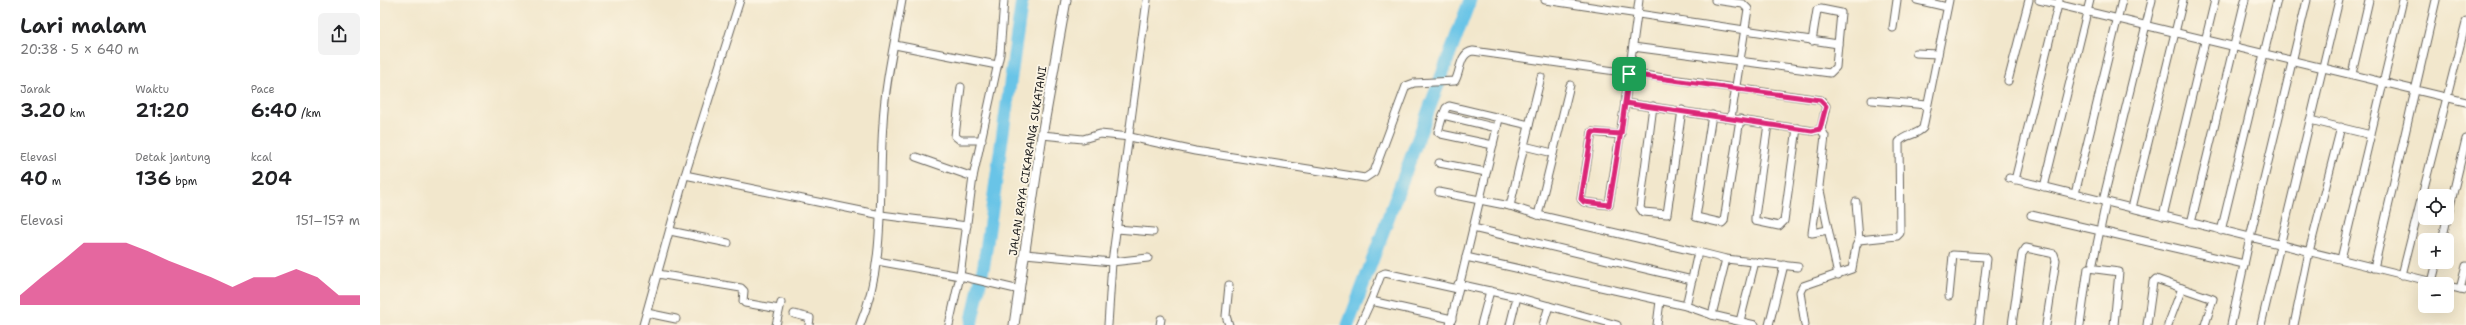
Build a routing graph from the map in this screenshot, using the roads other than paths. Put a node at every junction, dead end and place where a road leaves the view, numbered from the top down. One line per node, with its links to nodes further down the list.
1 (740, 0): 88 (street)
2 (902, 0): 38 (street)
3 (1004, 0): 46 (street)
4 (1066, 0): 77 (main road, JALAN RAYA CIKARANG SUKATANI)
5 (1147, 0): 79 (street)
6 (1546, 0): 28 (street)
7 (1639, 0): 28 (street)
8 (1715, 0): 33 (street)
9 (1897, 0): 32 (street)
10 (1918, 0): 26 (street)
11 (2029, 0): 51 (street)
12 (2039, 0): 25 (street)
13 (2090, 0): 27 (street)
14 (2122, 0): 29 (street)
15 (2152, 0): 31 (street)
16 (2183, 0): 34 (street)
17 (2215, 0): 35 (street)
18 (2246, 0): 40 (street)
19 (2277, 0): 43 (street)
20 (2307, 0): 45 (street)
21 (2339, 0): 47 (street)
22 (2369, 0): 49 (street)
23 (2403, 0): 52 (street)
24 (2436, 0): 56 (street)
25 (2059, 2): 27 (street); 91 (street)
26 (1948, 4): 42 (street)
27 (2087, 12): 29 (street); 91 (street)
28 (1637, 15): 33 (street); 39 (street)
29 (2118, 19): 31 (street); 93 (street)
30 (2466, 22): 57 (street)
31 (2146, 26): 34 (street); 96 (street)
32 (1892, 28)
33 (1744, 32): 36 (street); 44 (street)
34 (2176, 32): 35 (street); 98 (street)
35 (2205, 40): 40 (street); 102 (street)
36 (1812, 41): 37 (street); 37 (street)
37 (1838, 44): 44 (street)
38 (895, 45): 46 (street); 99 (street)
39 (1632, 47): 44 (street); 48 (street)
40 (2234, 47): 43 (street); 103 (street)
41 (1916, 53): 42 (street)
42 (1938, 54): 61 (street)
43 (2265, 54): 45 (street); 110 (street)
44 (1740, 60): 55 (street)
45 (2293, 60): 47 (street); 113 (street)
46 (997, 65): 81 (street)
47 (2322, 67): 49 (street); 69 (street)
48 (1629, 74): 55 (street); 60 (street); 79 (street)
49 (2352, 74): 52 (street)
50 (1541, 77): 71 (street)
51 (2008, 81)
52 (2383, 82): 56 (street); 78 (street)
53 (1570, 85): 84 (street)
54 (961, 87): 81 (street)
55 (1736, 89): 66 (street); 75 (street)
56 (2414, 89): 57 (street); 132 (street)
57 (2446, 97): 59 (street); 135 (street)
58 (1872, 100): 61 (street)
59 (2466, 102)
60 (1625, 103): 62 (street); 76 (street)
61 (1927, 105): 114 (street)
62 (1654, 106): 63 (street); 63 (street)
63 (1682, 110): 65 (street)
64 (1443, 115): 67 (street); 73 (street); 82 (street)
65 (1712, 115): 66 (street); 68 (street)
66 (1731, 118): 68 (street)
67 (1499, 119): 71 (street); 73 (street)
68 (1740, 120): 70 (street)
69 (2310, 120): 72 (street); 116 (street)
70 (1768, 124): 74 (street); 74 (street)
71 (1529, 125): 83 (street)
72 (2341, 126): 78 (street); 118 (street)
73 (1497, 128): 82 (street)
74 (1797, 128): 75 (street)
75 (1820, 129): 90 (street)
76 (1621, 134): 76 (street)
77 (1042, 135): 79 (street); 119 (main road, JALAN RAYA CIKARANG SUKATANI)
78 (2371, 135): 123 (street)
79 (1130, 138): 106 (street)
80 (2466, 139): 112 (street)
81 (982, 140): 89 (street)
82 (1493, 145): 87 (street)
83 (1524, 146): 84 (street); 97 (street)
84 (1553, 152): 101 (street)
85 (916, 157): 89 (street)
86 (1439, 163): 87 (street)
87 (1486, 172): 94 (street)
88 (685, 175): 99 (street); 108 (street)
89 (973, 177): 104 (street)
90 (1819, 186): 107 (street); 107 (street)
91 (2044, 187): 93 (street)
92 (1439, 192): 94 (street)
93 (2075, 194): 96 (street)
94 (1479, 199): 97 (street); 105 (street)
95 (1856, 202): 114 (street)
96 (2105, 202): 98 (street); 109 (street)
97 (1510, 206): 101 (street)
98 (2132, 208): 102 (street)
99 (881, 215): 104 (street); 124 (street)
100 (2031, 215): 109 (street)
101 (1538, 216): 117 (street)
102 (2163, 216): 103 (street)
103 (2192, 224): 110 (street)
104 (967, 226): 136 (street)
105 (1473, 228): 120 (street); 138 (street)
106 (1117, 229): 111 (street); 125 (street)
107 (1828, 230): 134 (street)
108 (670, 231): 115 (street); 133 (street)
109 (2099, 231): 127 (street); 131 (street)
110 (2221, 231): 113 (street)
111 (1153, 232)
112 (2444, 233)
113 (2250, 237): 116 (street); 127 (street)
114 (1859, 240): 134 (street)
115 (728, 243)
116 (2280, 244): 118 (street); 184 (street)
117 (1698, 252): 122 (street); 138 (street)
118 (2309, 252): 123 (street); 185 (street)
119 (1025, 254): 125 (street); 142 (main road, JALAN RAYA CIKARANG SUKATANI)
120 (1466, 257): 140 (street); 148 (street)
121 (1148, 258): 125 (street)
122 (1726, 259): 126 (street); 153 (street)
123 (2340, 259): 132 (street)
124 (877, 261): 136 (street); 161 (street)
125 (1112, 262): 164 (street)
126 (1755, 262): 128 (street); 155 (street)
127 (2244, 264): 183 (street)
128 (1784, 265): 130 (street); 173 (street)
129 (2466, 266): 143 (street)
130 (1798, 267)
131 (2092, 268): 178 (street); 179 (street)
132 (2374, 268): 135 (street)
133 (658, 274): 151 (street); 159 (street)
134 (1838, 275): 174 (street)
135 (2402, 275): 137 (street)
136 (960, 276): 142 (street); 162 (street)
137 (2418, 279)
138 (1692, 280): 150 (street)
139 (1229, 285): 165 (street)
140 (1458, 287): 144 (street); 147 (street); 156 (street)
141 (2182, 288): 180 (street); 181 (street); 182 (street)
142 (1020, 290): 163 (main road, JALAN RAYA CIKARANG SUKATANI)
143 (2463, 290)
144 (1490, 291): 146 (street); 167 (street)
145 (1948, 296): 175 (street)
146 (1517, 297): 149 (street); 168 (street)
147 (1371, 301): 156 (street); 166 (street)
148 (1660, 301): 150 (street); 171 (street)
149 (1549, 306): 157 (street); 169 (street)
150 (1686, 306): 153 (street)
151 (647, 312): 154 (street); 158 (street)
152 (794, 314): 160 (street)
153 (1712, 315): 155 (street)
154 (676, 319)
155 (1740, 321): 172 (street)
156 (1451, 322)
157 (1601, 323): 170 (street)
158 (643, 325)
159 (776, 325)
160 (810, 325)
161 (860, 325)
162 (949, 325)
163 (1014, 325)
164 (1108, 325)
165 (1229, 325)
166 (1360, 325)
167 (1481, 325)
168 (1510, 325)
169 (1543, 325)
170 (1617, 325)
171 (1657, 325)
172 (1755, 325)
173 (1769, 325)
174 (1804, 325)
175 (1979, 325)
176 (2012, 325): 177 (street)
177 (2046, 325)
178 (2080, 325)
179 (2114, 325)
180 (2147, 325)
181 (2168, 325)
182 (2205, 325)
183 (2231, 325)
184 (2261, 325)
185 (2294, 325)

